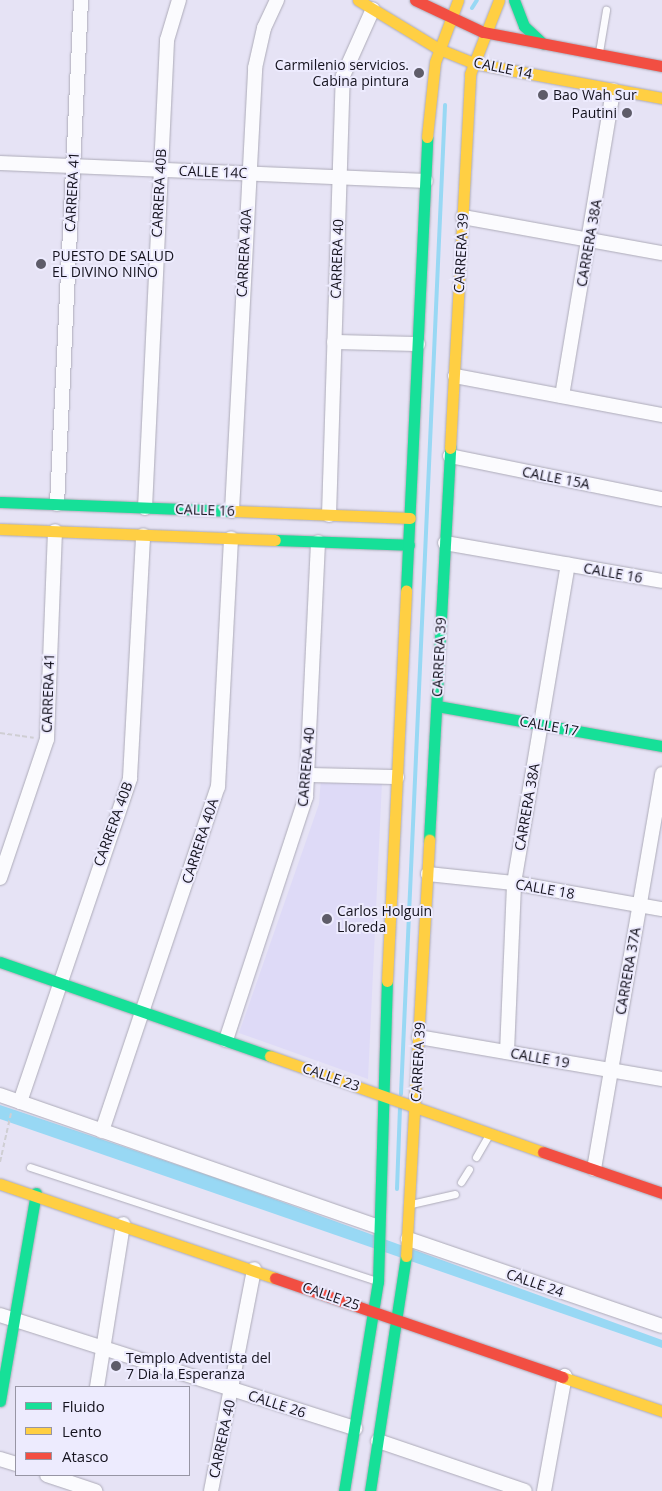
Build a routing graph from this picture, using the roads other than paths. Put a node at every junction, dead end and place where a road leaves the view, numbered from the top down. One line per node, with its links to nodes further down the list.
1 (81, 0): 21 (street, CARRERA 41)
2 (179, 0): 22 (street, CARRERA 40B)
3 (277, 0): 23 (street, CARRERA 40A)
4 (358, 0): 9 (main road, CALLE 14)
5 (415, 0): 11 (main road)
6 (458, 0): 11 (main road)
7 (499, 0): 12 (main road, CARRERA 39)
8 (514, 0): 13 (main road)
9 (373, 9): 14 (main road, CALLE 14); 24 (street, CARRERA 40)
10 (606, 10): 15 (lane)
11 (449, 18): 12 (main road); 14 (main road)
12 (484, 32): 13 (main road); 17 (main road, CARRERA 39)
13 (544, 45): 15 (main road)
14 (439, 49): 17 (main road, CALLE 14); 25 (main road)
15 (599, 55): 16 (main road)
16 (661, 62)
17 (473, 63): 18 (main road, CALLE 14); 26 (main road, CARRERA 39)
18 (614, 90): 19 (main road, CALLE 14); 27 (street, CARRERA 38A)
19 (662, 98)
20 (0, 163): 21 (street, CALLE 14C)
21 (73, 167): 22 (street, CALLE 14C); 37 (street, CARRERA 41)
22 (160, 170): 23 (street, CALLE 14C); 38 (street, CARRERA 40B)
23 (248, 174): 24 (street, CALLE 14C); 39 (street, CARRERA 40A)
24 (340, 178): 25 (street, CALLE 14C); 29 (street, CARRERA 40)
25 (426, 181): 30 (main road)
26 (463, 217): 27 (street); 31 (main road, CARRERA 39)
27 (590, 240): 28 (street); 32 (street, CARRERA 38A)
28 (662, 253)
29 (334, 342): 30 (street); 40 (street, CARRERA 40)
30 (418, 344): 41 (main road)
31 (455, 376): 32 (street); 34 (main road, CARRERA 39)
32 (562, 396): 33 (street)
33 (662, 415)
34 (450, 456): 35 (street, CALLE 15A); 47 (main road, CARRERA 39)
35 (662, 499)
36 (0, 502): 37 (main road, CALLE 16)
37 (56, 504): 38 (main road, CALLE 16)
38 (145, 508): 39 (main road, CALLE 16)
39 (232, 511): 40 (main road, CALLE 16)
40 (329, 515): 41 (main road, CALLE 16)
41 (410, 518): 48 (main road)
42 (0, 529): 43 (main road, CALLE 16)
43 (54, 531): 44 (main road, CALLE 16); 58 (street, CARRERA 41)
44 (143, 535): 45 (main road, CALLE 16); 63 (street, CARRERA 40B)
45 (231, 538): 46 (main road, CALLE 16); 64 (street, CARRERA 40A)
46 (318, 542): 48 (main road, CALLE 16); 55 (street, CARRERA 40)
47 (445, 543): 49 (street, CALLE 16); 51 (main road, CARRERA 39)
48 (409, 545): 56 (main road)
49 (568, 565): 50 (street, CALLE 16); 52 (street, CARRERA 38A)
50 (662, 581)
51 (437, 706): 52 (main road, CALLE 17); 57 (main road, CARRERA 39)
52 (541, 724): 53 (main road, CALLE 17); 59 (street, CARRERA 38A)
53 (662, 746)
54 (662, 774): 60 (street, CARRERA 37A)
55 (307, 775): 56 (street); 66 (street, CARRERA 40)
56 (397, 777): 71 (main road)
57 (428, 874): 59 (street, CALLE 18); 65 (main road, CARRERA 39)
58 (0, 878)
59 (514, 883): 60 (street, CALLE 18); 67 (street, CARRERA 38A)
60 (639, 906): 61 (street, CALLE 18); 68 (street, CARRERA 37A)
61 (662, 909)
62 (0, 962): 63 (main road, CALLE 23)
63 (58, 983): 64 (main road, CALLE 23); 72 (street, CARRERA 40B)
64 (142, 1012): 66 (main road, CALLE 23); 74 (street, CARRERA 40A)
65 (419, 1037): 67 (street, CALLE 19); 73 (main road, CARRERA 39)
66 (226, 1040): 71 (main road, CALLE 23)
67 (507, 1052): 68 (street, CALLE 19)
68 (611, 1070): 69 (street, CALLE 19); 79 (street, CARRERA 37A)
69 (662, 1079)
70 (0, 1095): 72 (street)
71 (384, 1096): 73 (main road, CALLE 23); 88 (main road)
72 (16, 1105): 74 (street)
73 (410, 1105): 75 (main road, CALLE 23); 86 (main road, CARRERA 39)
74 (102, 1131): 88 (street)
75 (489, 1133): 76 (lane); 79 (main road, CALLE 23)
76 (476, 1157)
77 (30, 1168): 91 (lane)
78 (469, 1169): 80 (lane)
79 (594, 1169): 85 (main road, CALLE 23)
80 (462, 1182)
81 (0, 1184): 82 (main road, CALLE 25)
82 (23, 1190): 83 (main road, CALLE 25); 93 (main road)
83 (36, 1193): 87 (main road, CALLE 25); 93 (main road)
84 (455, 1194): 86 (lane)
85 (662, 1194)
86 (410, 1204): 89 (main road, CARRERA 39)
87 (123, 1224): 90 (main road, CALLE 25); 96 (street)
88 (378, 1232): 91 (main road)
89 (408, 1242): 94 (main road, CARRERA 39); 95 (street, CALLE 24)
90 (254, 1269): 92 (main road, CALLE 25); 99 (street, CARRERA 40)
91 (382, 1284): 92 (main road); 94 (main road)
92 (375, 1312): 94 (main road, CALLE 25); 102 (main road)
93 (4, 1318): 96 (street, CALLE 26); 100 (main road)
94 (399, 1320): 97 (main road, CALLE 25); 103 (main road, CARRERA 39)
95 (662, 1326)
96 (104, 1348): 98 (street); 99 (street, CALLE 26)
97 (565, 1376): 101 (main road, CALLE 25); 113 (street)
98 (97, 1386)
99 (232, 1390): 102 (street, CALLE 26); 109 (street, CARRERA 40)
100 (0, 1401)
101 (662, 1411)
102 (355, 1428): 110 (main road)
103 (378, 1441): 111 (main road, CARRERA 39); 112 (street)
104 (0, 1459): 105 (street)
105 (15, 1464)
106 (51, 1476): 107 (street)
107 (81, 1484): 108 (street)
108 (95, 1491)
109 (212, 1491)
110 (344, 1491)
111 (370, 1491)
112 (525, 1491)
113 (544, 1491)

